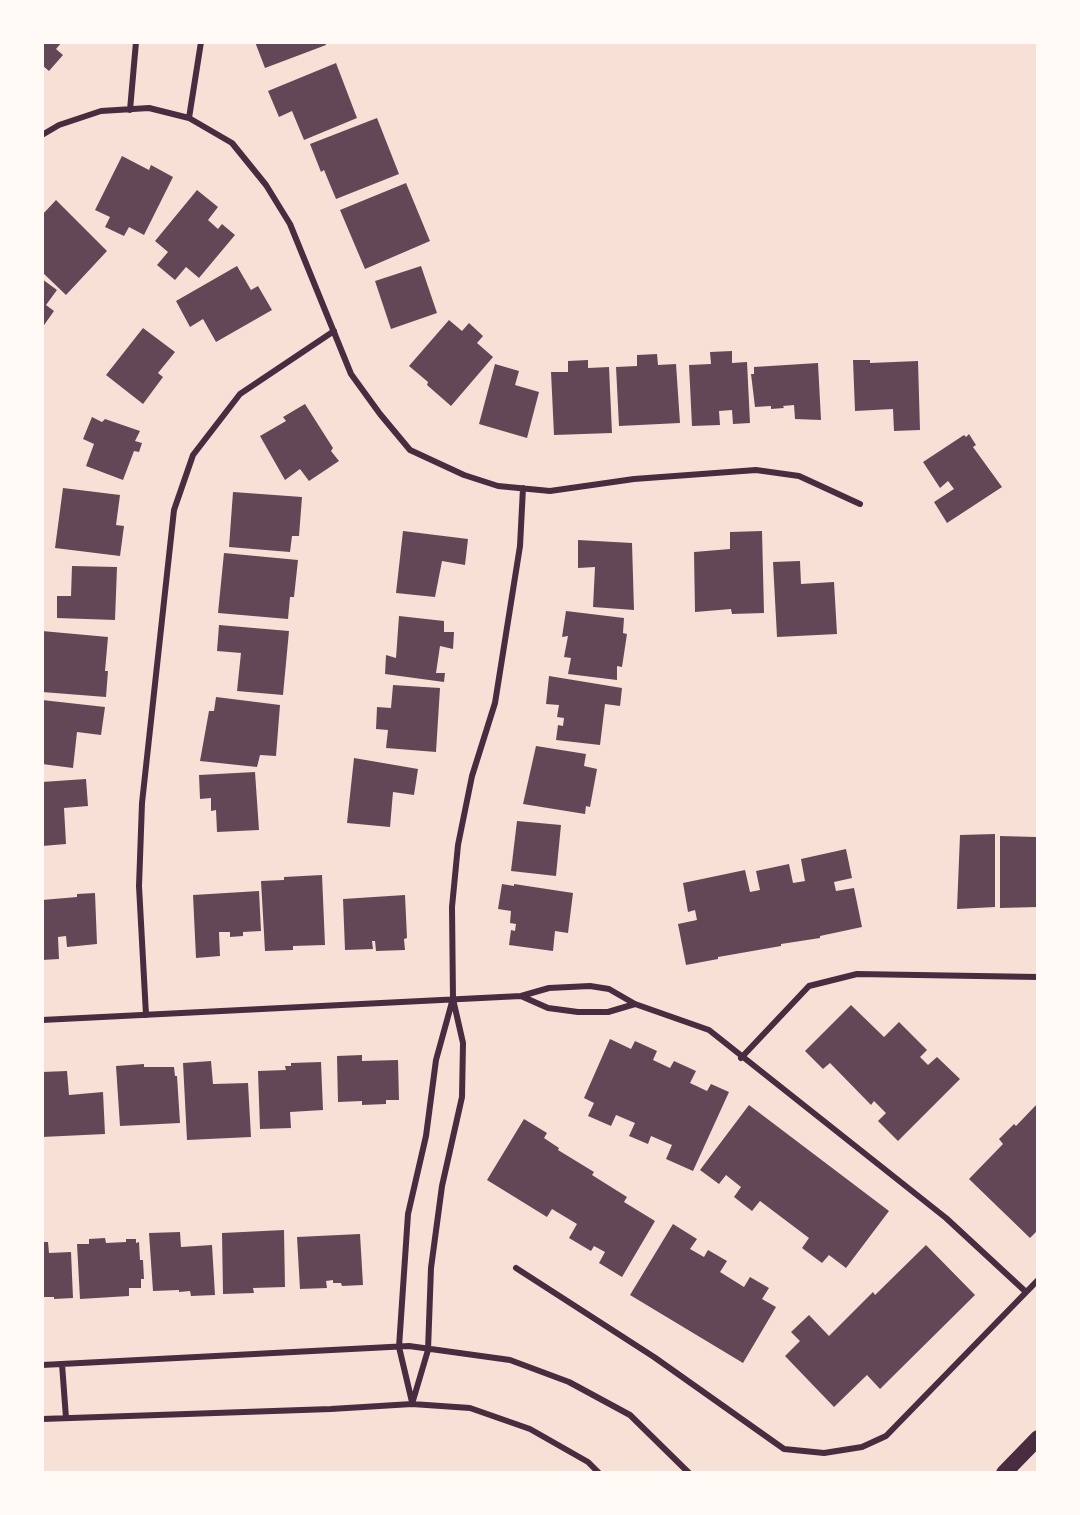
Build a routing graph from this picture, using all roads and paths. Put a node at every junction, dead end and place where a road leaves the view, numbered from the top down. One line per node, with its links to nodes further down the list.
1 (136, 42): 3 (street)
2 (201, 42): 4 (street)
3 (130, 110): 4 (street); 5 (street)
4 (189, 118): 6 (street)
5 (42, 135)
6 (334, 331): 7 (street); 13 (street)
7 (523, 488): 8 (street); 11 (street)
8 (860, 504)
9 (1038, 977): 15 (street)
10 (521, 996): 11 (street); 12 (street); 12 (street)
11 (453, 999): 13 (street); 19 (street); 20 (street)
12 (635, 1004): 15 (street)
13 (146, 1015): 14 (street)
14 (42, 1020)
15 (741, 1058): 18 (street)
16 (516, 1268): 18 (street)
17 (1038, 1280): 18 (street)
18 (1026, 1292)
19 (399, 1347): 20 (street); 21 (street); 23 (street)
20 (428, 1350): 23 (street); 28 (street)
21 (62, 1364): 22 (street); 24 (street)
22 (42, 1365)
23 (412, 1404): 24 (street); 27 (street)
24 (66, 1418): 25 (street)
25 (42, 1419)
26 (1038, 1438): 29 (highway)
27 (599, 1473)
28 (689, 1473)
29 (1004, 1473)

